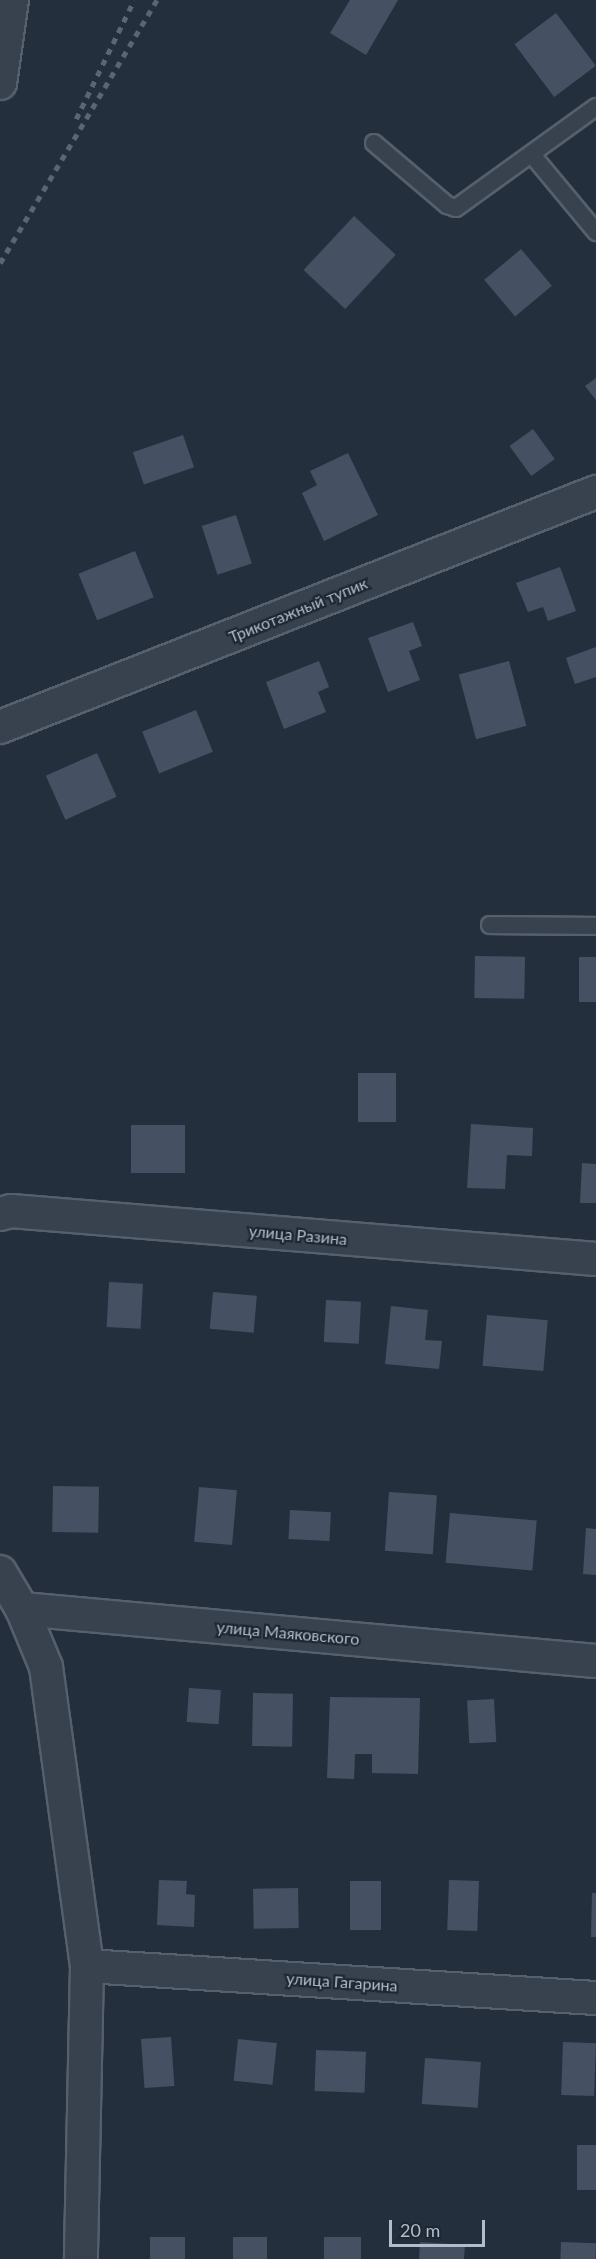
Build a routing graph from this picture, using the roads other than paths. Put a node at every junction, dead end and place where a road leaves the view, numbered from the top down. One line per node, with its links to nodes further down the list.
1 (12, 0): 2 (street)
2 (0, 82)
3 (596, 108): 5 (lane)
4 (374, 143): 5 (lane)
5 (533, 156): 6 (lane)
6 (596, 232)
7 (596, 492): 8 (street, Трикотажный тупик)
8 (0, 727)
9 (490, 926): 10 (lane)
10 (596, 926)
11 (0, 1214): 12 (street, улица Разина)
12 (596, 1259)
13 (0, 1572): 14 (street)
14 (22, 1609): 15 (street, улица Маяковского); 16 (street)
15 (596, 1661)
16 (87, 1966): 17 (street, улица Гагарина); 18 (street)
17 (596, 1998)
18 (81, 2259)

